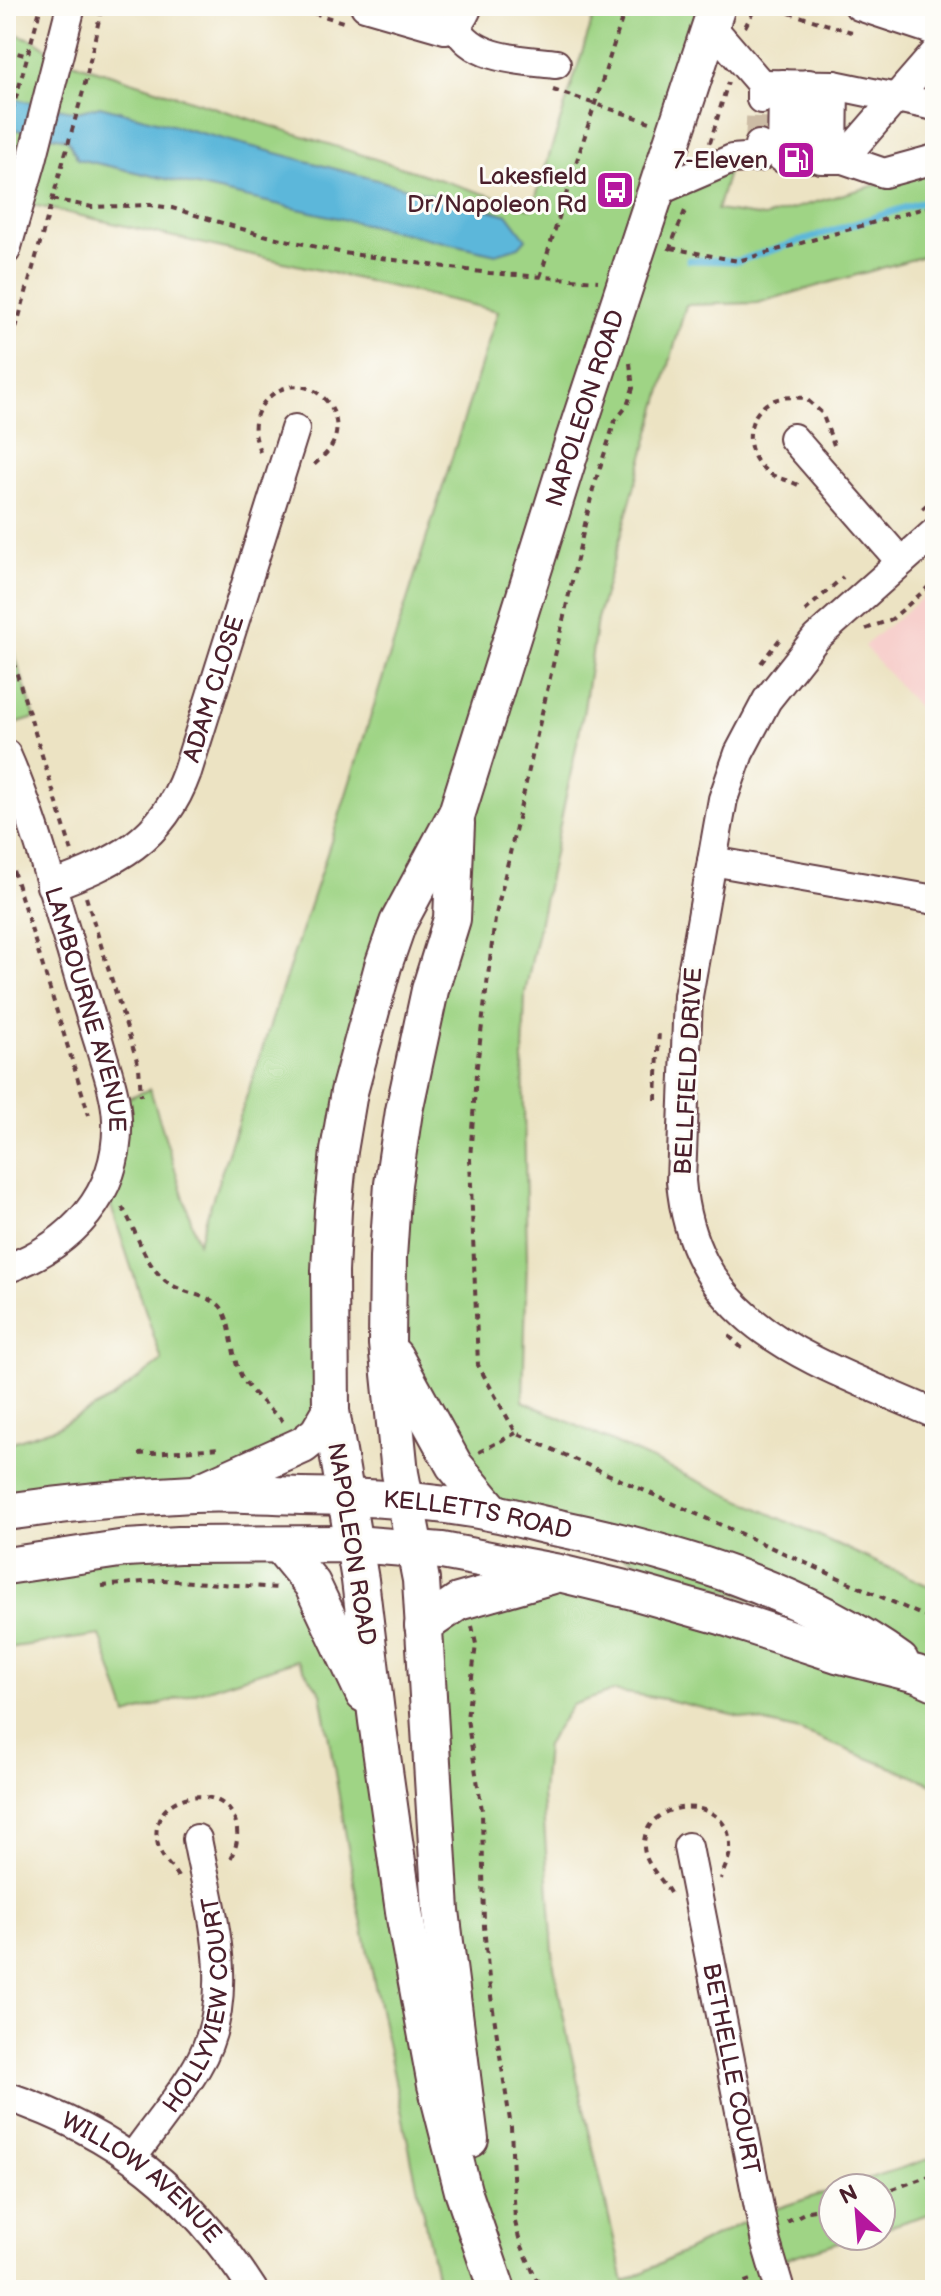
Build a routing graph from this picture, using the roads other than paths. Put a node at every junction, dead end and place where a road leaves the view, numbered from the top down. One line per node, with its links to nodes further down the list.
1 (71, 6): 14 (street)
2 (859, 6): 6 (street)
3 (358, 16): 4 (street)
4 (462, 16): 7 (street)
5 (723, 23): 8 (street); 13 (main road, NAPOLEON ROAD)
6 (933, 30): 9 (street)
7 (554, 77)
8 (789, 87): 9 (street); 11 (street); 11 (street)
9 (897, 98): 10 (street); 11 (street)
10 (935, 106)
11 (808, 156): 12 (street); 13 (street)
12 (935, 159)
13 (658, 191): 20 (main road, NAPOLEON ROAD)
14 (6, 250)
15 (295, 429): 22 (street, ADAM CLOSE)
16 (793, 438): 18 (street)
17 (935, 532): 18 (street, BELLFIELD DRIVE)
18 (901, 562): 21 (street, BELLFIELD DRIVE)
19 (6, 754): 22 (street, LAMBOURNE AVENUE)
20 (457, 813): 25 (main road, NAPOLEON ROAD); 26 (main road, NAPOLEON ROAD)
21 (712, 861): 23 (street); 27 (street, BELLFIELD DRIVE)
22 (51, 886): 24 (street, LAMBOURNE AVENUE)
23 (935, 900)
24 (6, 1269)
25 (387, 1344): 30 (main road, NAPOLEON ROAD); 32 (main road)
26 (331, 1411): 28 (main road); 29 (main road, NAPOLEON ROAD)
27 (935, 1414)
28 (196, 1493): 29 (main road, KELLETTS ROAD); 31 (main road, KELLETTS ROAD)
29 (346, 1496): 30 (main road, KELLETTS ROAD); 33 (main road, NAPOLEON ROAD)
30 (406, 1500): 32 (main road, KELLETTS ROAD); 35 (main road, NAPOLEON ROAD)
31 (6, 1512)
32 (493, 1512): 39 (main road, KELLETTS ROAD)
33 (354, 1544): 34 (main road, KELLETTS ROAD); 35 (main road, KELLETTS ROAD); 40 (main road, NAPOLEON ROAD)
34 (280, 1545): 36 (main road, KELLETTS ROAD); 40 (main road)
35 (415, 1549): 37 (main road, KELLETTS ROAD); 38 (main road, NAPOLEON ROAD)
36 (6, 1566)
37 (559, 1573): 38 (main road); 39 (main road, KELLETTS ROAD)
38 (423, 1626): 45 (main road, NAPOLEON ROAD)
39 (926, 1678)
40 (377, 1721): 45 (main road, NAPOLEON ROAD)
41 (197, 1839): 44 (street, HOLLYVIEW COURT)
42 (688, 1847): 47 (street, BETHELLE COURT)
43 (6, 2096): 44 (street, WILLOW AVENUE)
44 (133, 2157): 46 (street, WILLOW AVENUE)
45 (496, 2288)
46 (253, 2290)
47 (780, 2290)

